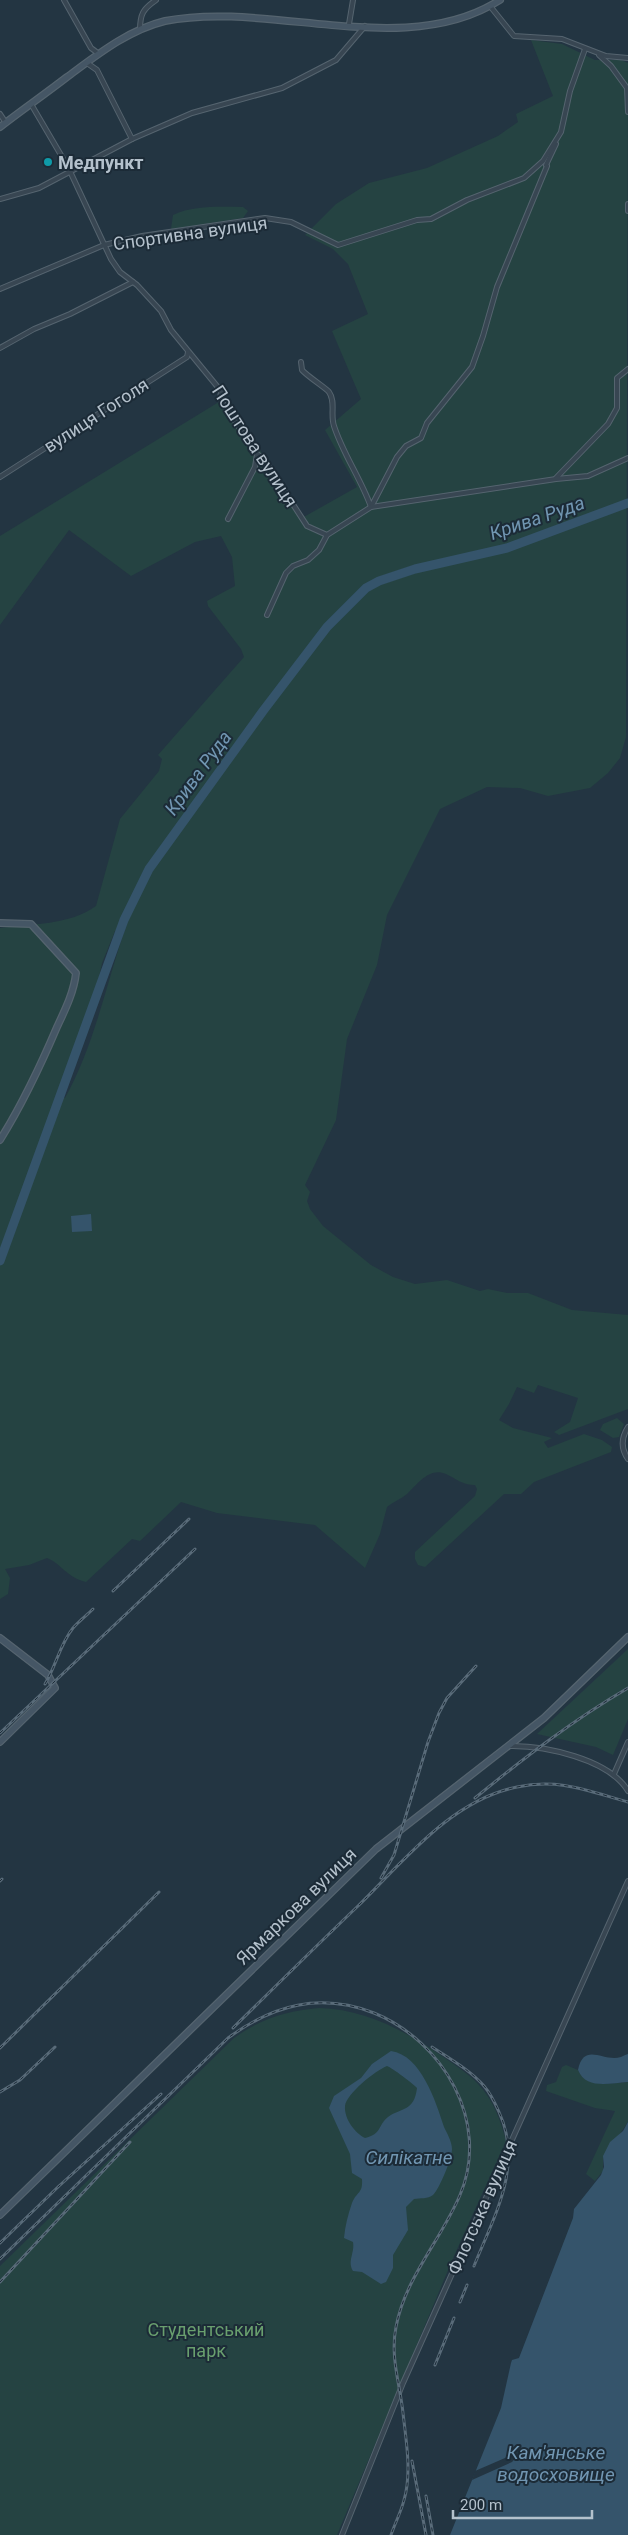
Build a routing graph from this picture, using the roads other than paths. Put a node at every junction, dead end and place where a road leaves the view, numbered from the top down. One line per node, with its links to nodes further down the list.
1 (64, 0): 10 (street)
2 (156, 0): 8 (street)
3 (353, 0): 6 (street)
4 (500, 0): 5 (street)
5 (490, 6): 7 (street); 9 (street)
6 (349, 24): 7 (street); 8 (street)
7 (366, 25): 20 (street)
8 (140, 30): 10 (street)
9 (585, 49): 11 (street); 19 (street, Спортивна вулиця)
10 (99, 54): 13 (street)
11 (598, 54): 12 (street); 15 (street)
12 (628, 58)
13 (87, 63): 14 (street); 20 (street)
14 (31, 104): 17 (street); 23 (street, Поштова вулиця)
15 (628, 112)
16 (0, 114): 17 (street)
17 (6, 123): 18 (street)
18 (0, 127)
19 (561, 132): 21 (street, Спортивна вулиця); 22 (street)
20 (132, 139): 23 (street)
21 (543, 161): 22 (street); 27 (street, Спортивна вулиця)
22 (547, 166): 38 (street)
23 (70, 173): 24 (street); 27 (street, Поштова вулиця)
24 (0, 200)
25 (628, 204): 26 (street)
26 (628, 211)
27 (104, 245): 28 (street, Поштова вулиця); 29 (street, Спортивна вулиця)
28 (133, 282): 30 (street); 31 (street, Поштова вулиця)
29 (0, 289)
30 (0, 348)
31 (188, 351): 34 (street, Поштова вулиця); 36 (street, вулиця Гоголя)
32 (301, 362): 38 (street)
33 (628, 368): 37 (street)
34 (257, 454): 39 (street); 40 (street, Поштова вулиця)
35 (628, 458): 37 (street)
36 (0, 477)
37 (556, 479): 38 (street)
38 (371, 507): 40 (street)
39 (228, 519)
40 (327, 535): 41 (street)
41 (267, 615)
42 (0, 923): 43 (street)
43 (0, 1140)
44 (628, 1427): 45 (street)
45 (628, 1459)
46 (628, 1637): 50 (street, Ярмаркова вулиця)
47 (0, 1638): 48 (street)
48 (0, 1742)
49 (628, 1742): 51 (street)
50 (508, 1746): 51 (street); 54 (street, Ярмаркова вулиця)
51 (614, 1774): 52 (street)
52 (628, 1791)
53 (628, 1881): 55 (street, Флотська вулиця)
54 (0, 2215)
55 (342, 2535)

